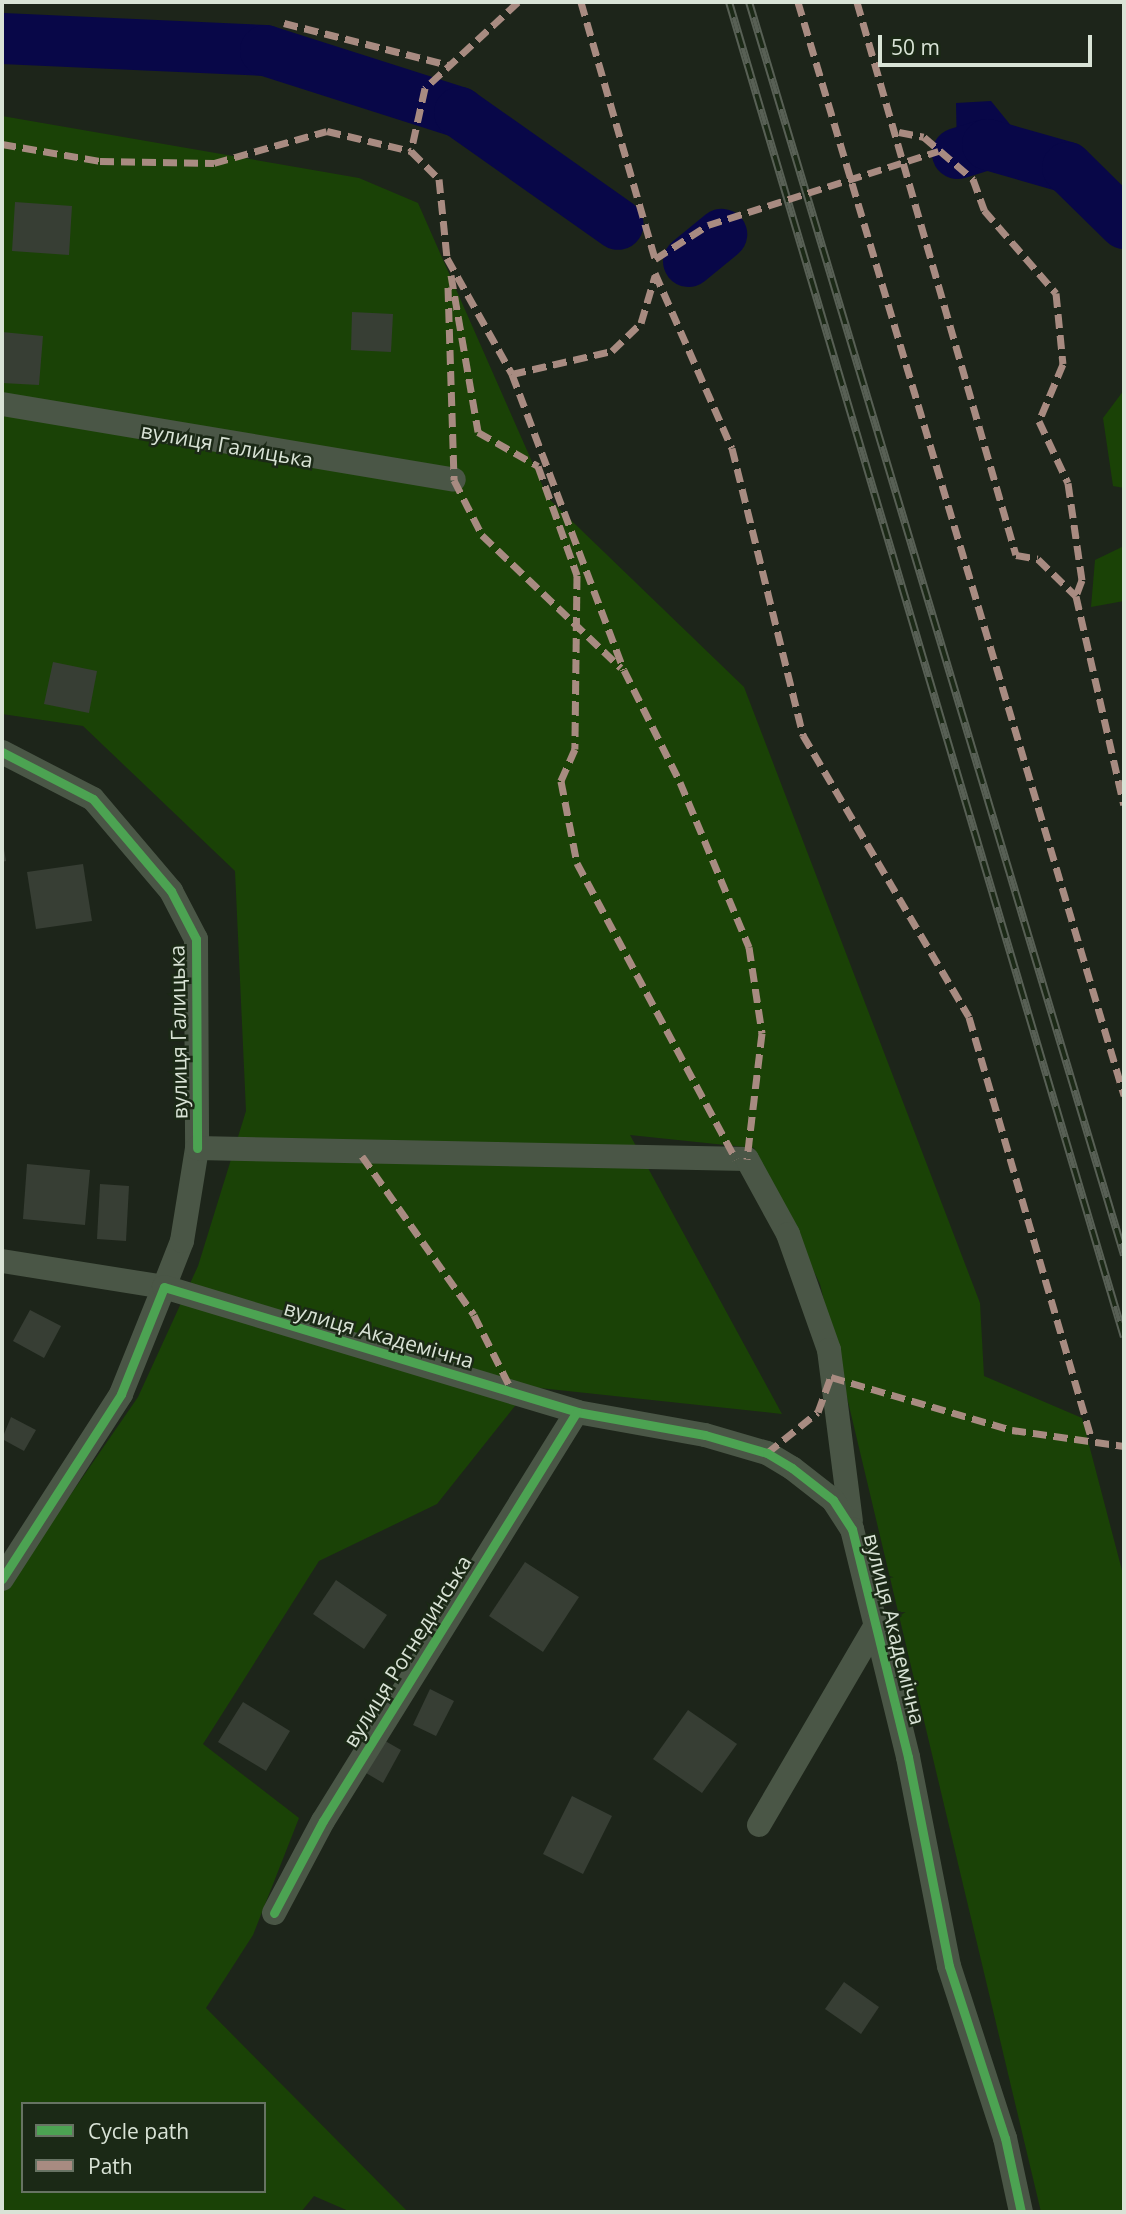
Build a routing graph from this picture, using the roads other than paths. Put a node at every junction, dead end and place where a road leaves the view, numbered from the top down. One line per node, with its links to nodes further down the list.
1 (2, 404): 2 (street, вулиця Галицька)
2 (454, 480)
3 (2, 752): 4 (street, вулиця Галицька)
4 (198, 1148): 6 (street, вулиця Галицька); 8 (street, вулиця Галицька)
5 (2, 1261): 6 (street)
6 (164, 1287): 7 (street, вулиця Академічна); 9 (street, вулиця Галицька)
7 (577, 1412): 8 (street, вулиця Академічна); 12 (street, вулиця Рогнединська)
8 (852, 1529): 10 (street, вулиця Академічна)
9 (2, 1579)
10 (876, 1625): 11 (street); 13 (street, вулиця Академічна)
11 (759, 1825)
12 (274, 1913)
13 (1021, 2212)

